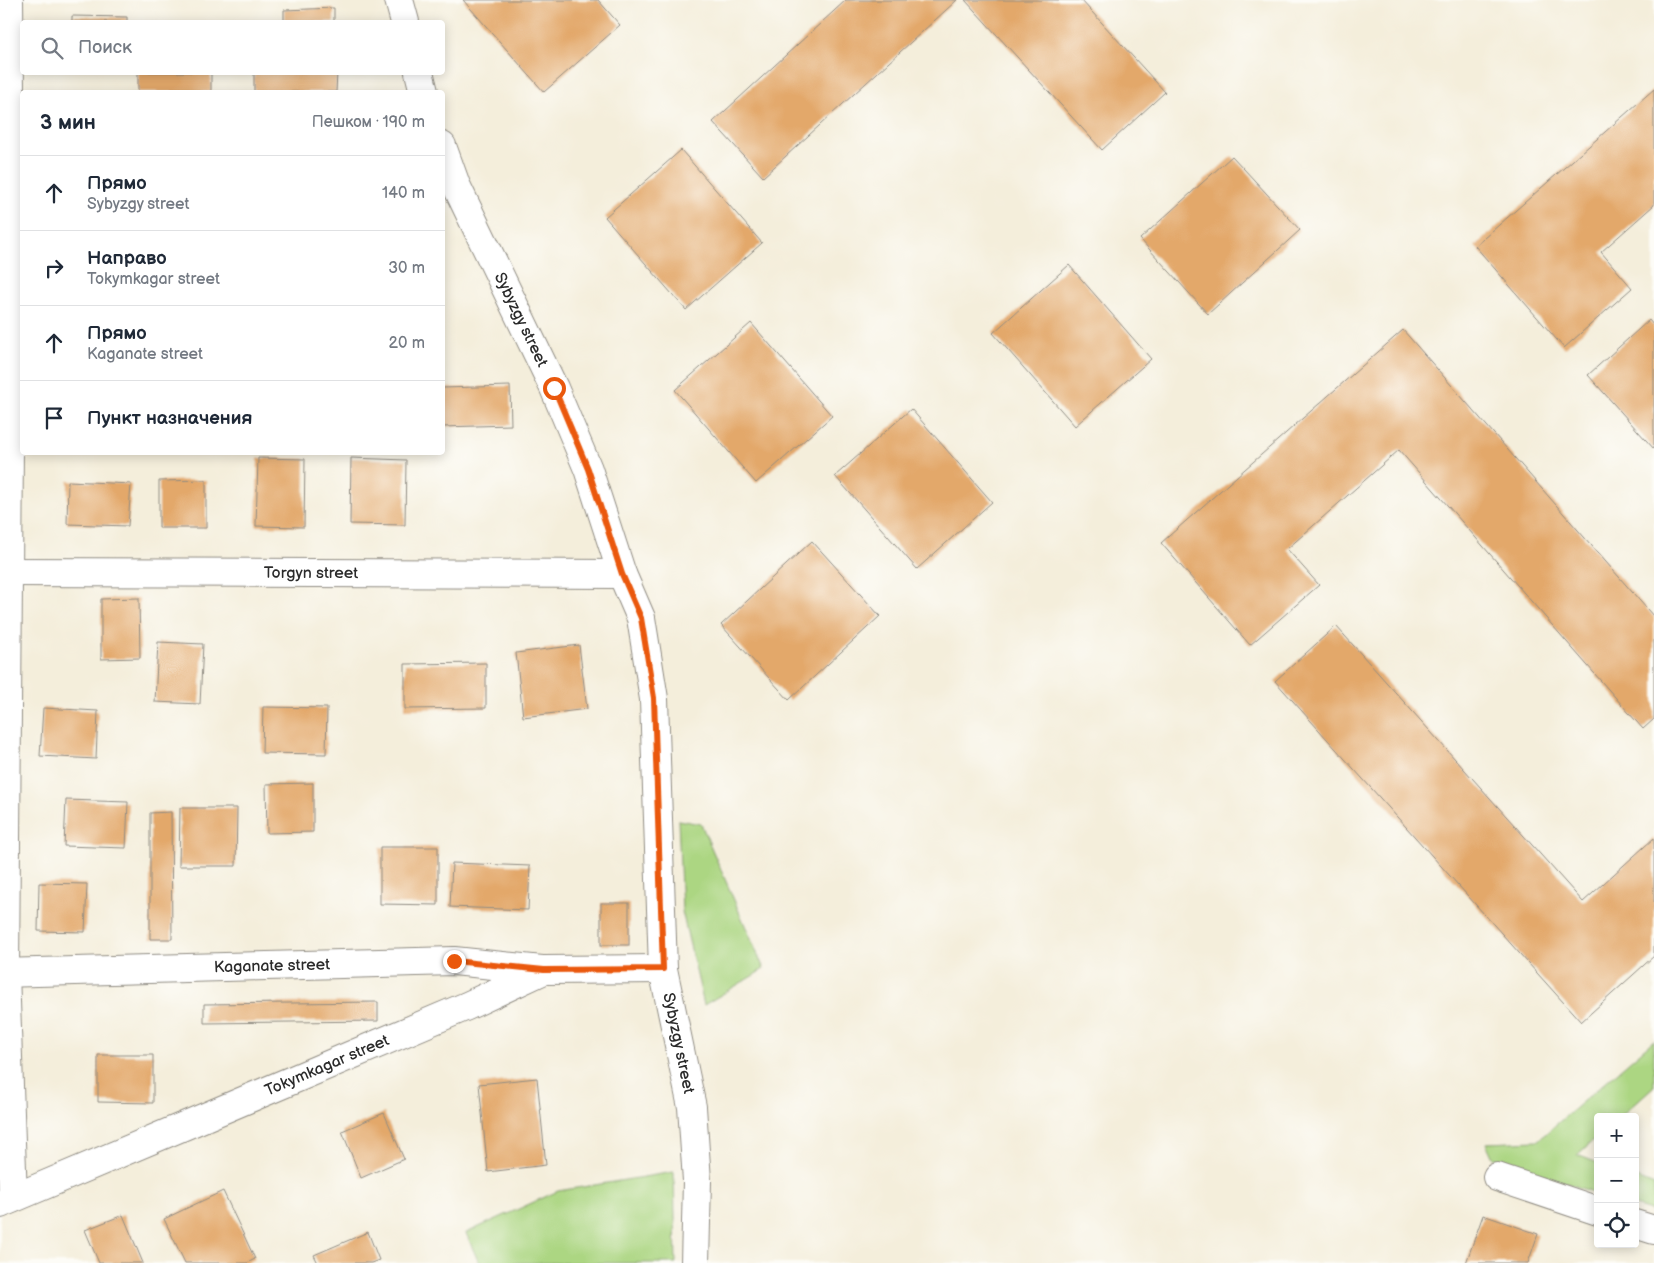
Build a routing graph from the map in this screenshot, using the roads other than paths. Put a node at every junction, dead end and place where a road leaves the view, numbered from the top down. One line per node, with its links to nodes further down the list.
1 (9, 0): 7 (street)
2 (399, 0): 3 (street)
3 (404, 20)
4 (420, 75): 5 (street)
5 (424, 90)
6 (445, 162): 8 (street, Sybyzgy street)
7 (11, 181): 9 (street)
8 (449, 184): 10 (street, Sybyzgy street)
9 (4, 572): 10 (street, Torgyn street); 13 (street)
10 (622, 574): 11 (street, Sybyzgy street)
11 (663, 969): 12 (street, Tokymkagar street); 19 (street, Sybyzgy street)
12 (544, 970): 13 (street, Kaganate street); 15 (street, Tokymkagar street)
13 (2, 973): 15 (street)
14 (1497, 1177): 16 (street)
15 (7, 1201)
16 (1594, 1210)
17 (1639, 1225): 18 (street)
18 (1654, 1230)
19 (695, 1263)

